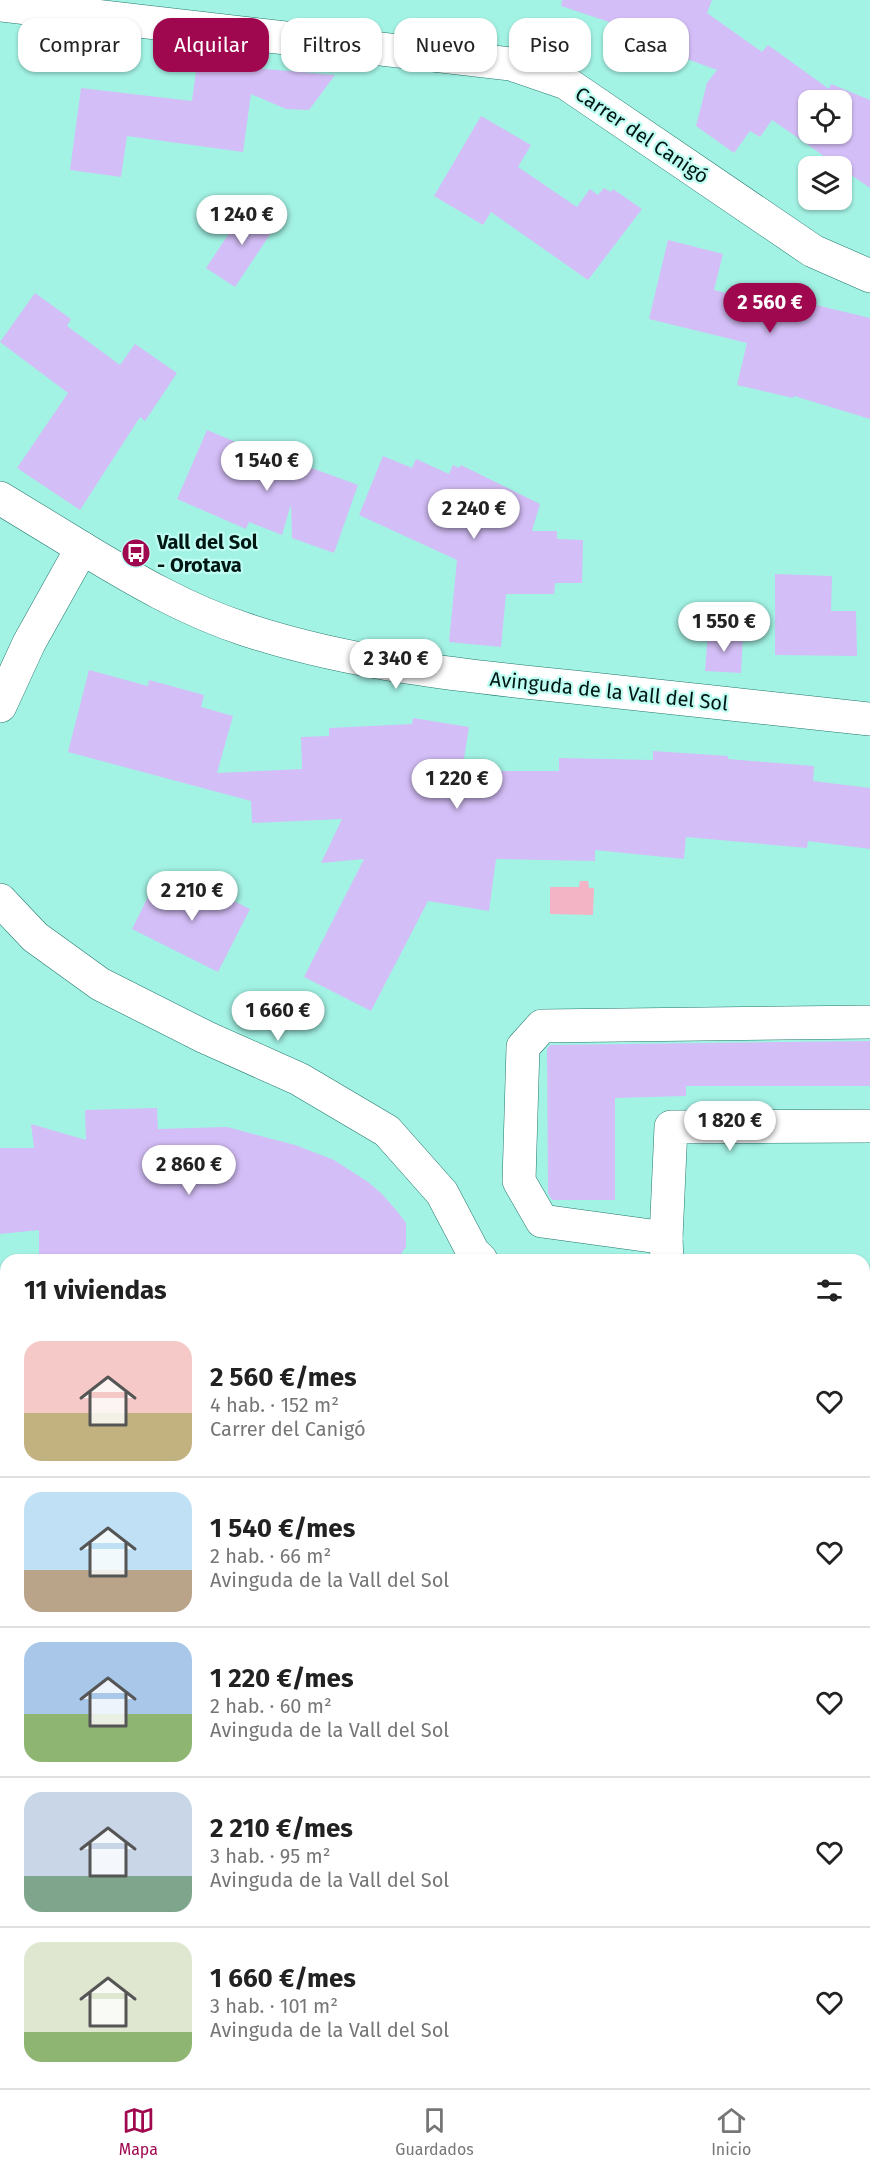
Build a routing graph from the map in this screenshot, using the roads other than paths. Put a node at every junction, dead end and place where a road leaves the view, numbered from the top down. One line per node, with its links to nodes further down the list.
1 (0, 5): 2 (street, Carrer del Canigó)
2 (870, 276)
3 (0, 498): 4 (street, Avinguda de la Vall del Sol)
4 (82, 548): 5 (street); 6 (street, Avinguda de la Vall del Sol)
5 (0, 706)
6 (870, 719)
7 (0, 900): 11 (street)
8 (870, 1022): 10 (street)
9 (870, 1126): 10 (street)
10 (666, 1249)
11 (475, 1254)

